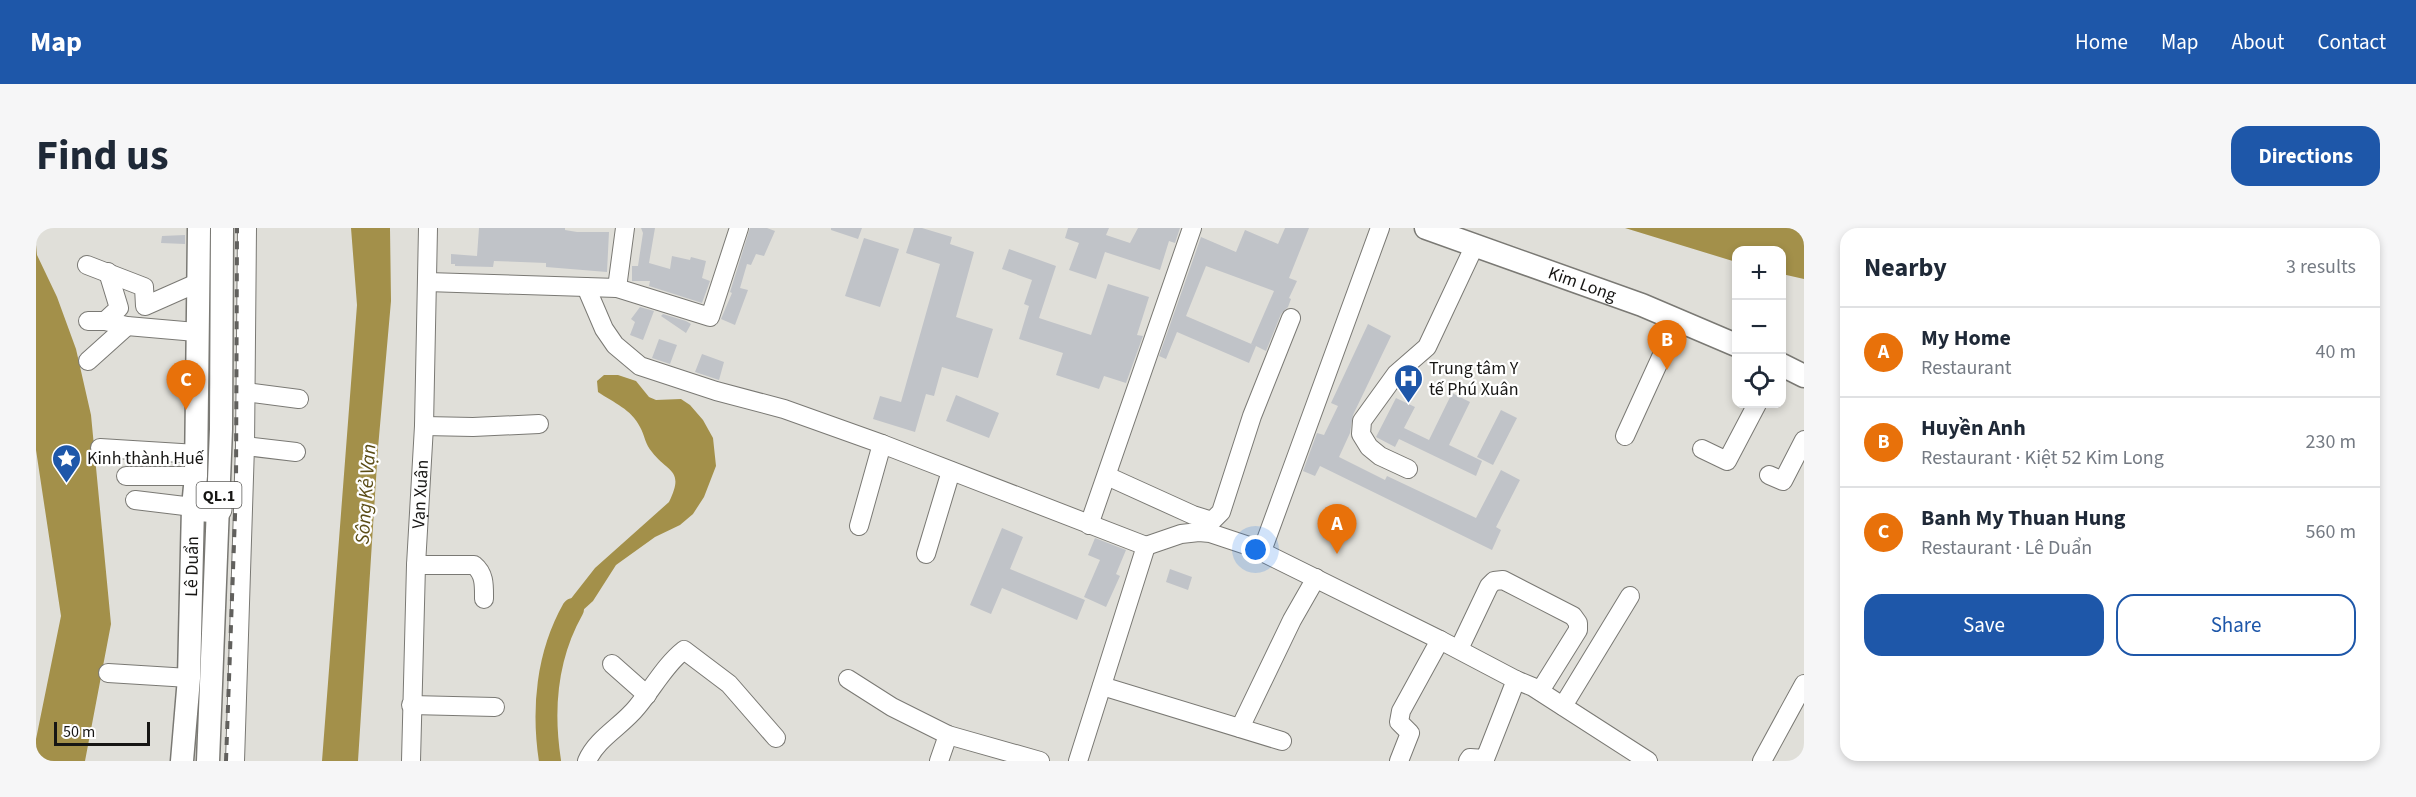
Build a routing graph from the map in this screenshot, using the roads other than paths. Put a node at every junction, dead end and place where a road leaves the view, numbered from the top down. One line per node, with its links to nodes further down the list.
1 (199, 228): 14 (main road, Lê Duẩn / QL.1)
2 (222, 228): 44 (main road, Lê Duẩn / QL.1)
3 (247, 228): 25 (street)
4 (428, 228): 13 (street, Vạn Xuân)
5 (625, 228): 16 (street)
6 (739, 228): 16 (street)
7 (1192, 228): 42 (street)
8 (1380, 228): 48 (street)
9 (1426, 228): 10 (main road, Kim Long)
10 (1474, 247): 18 (main road, Kim Long); 38 (street)
11 (87, 265): 12 (street)
12 (108, 272): 14 (street); 19 (street)
13 (427, 282): 15 (street); 29 (street, Vạn Xuân)
14 (197, 283): 20 (main road, Lê Duẩn / QL.1)
15 (586, 287): 16 (street); 32 (street)
16 (617, 288)
17 (1291, 318): 42 (street)
18 (1678, 320): 21 (main road, Kim Long); 30 (street)
19 (127, 326): 20 (street); 22 (street)
20 (196, 332): 37 (main road, Lê Duẩn / QL.1)
21 (1732, 343)
22 (88, 361)
23 (1786, 367): 24 (main road)
24 (1804, 376)
25 (246, 392): 26 (street); 33 (street)
26 (299, 399)
27 (1755, 408): 35 (street)
28 (539, 424): 29 (street)
29 (424, 426): 50 (street, Vạn Xuân)
30 (1625, 436)
31 (1804, 440): 40 (street)
32 (882, 444): 39 (street); 46 (street)
33 (245, 446): 36 (street); 74 (street)
34 (100, 448): 37 (street)
35 (1702, 449)
36 (296, 452)
37 (197, 465): 41 (street); 44 (main road, Lê Duẩn / QL.1)
38 (1408, 469)
39 (951, 471): 45 (street); 49 (street)
40 (1769, 475)
41 (126, 476)
42 (1107, 476): 45 (street)
43 (135, 500): 44 (street)
44 (206, 508): 58 (main road, Lê Duẩn / QL.1); 73 (main road, Lê Duẩn / QL.1)
45 (1089, 525): 47 (street)
46 (859, 526)
47 (1146, 546): 48 (street); 62 (street)
48 (1262, 551): 51 (street)
49 (926, 554)
50 (416, 565): 53 (street); 65 (street, Vạn Xuân)
51 (1316, 578): 54 (street); 68 (street)
52 (1630, 596): 66 (street)
53 (484, 599)
54 (1440, 640): 55 (street); 80 (street)
55 (1458, 649): 60 (street); 63 (street)
56 (612, 664): 64 (street)
57 (108, 673): 58 (street)
58 (189, 678): 72 (main road, Lê Duẩn / QL.1)
59 (848, 680): 69 (street)
60 (1516, 680): 63 (street); 81 (street)
61 (1804, 684): 83 (street)
62 (1102, 686): 68 (street); 79 (street)
63 (1540, 692): 66 (street)
64 (647, 695): 70 (street); 76 (street)
65 (411, 705): 67 (street); 75 (street, Vạn Xuân)
66 (1563, 706): 82 (street)
67 (495, 707)
68 (1240, 728): 71 (street)
69 (948, 735): 77 (street); 78 (street)
70 (776, 738)
71 (1281, 741)
72 (182, 761)
73 (208, 761)
74 (235, 761)
75 (411, 761)
76 (587, 761)
77 (939, 761)
78 (1040, 761)
79 (1078, 761)
80 (1399, 761)
81 (1468, 761)
82 (1648, 761)
83 (1762, 761)

